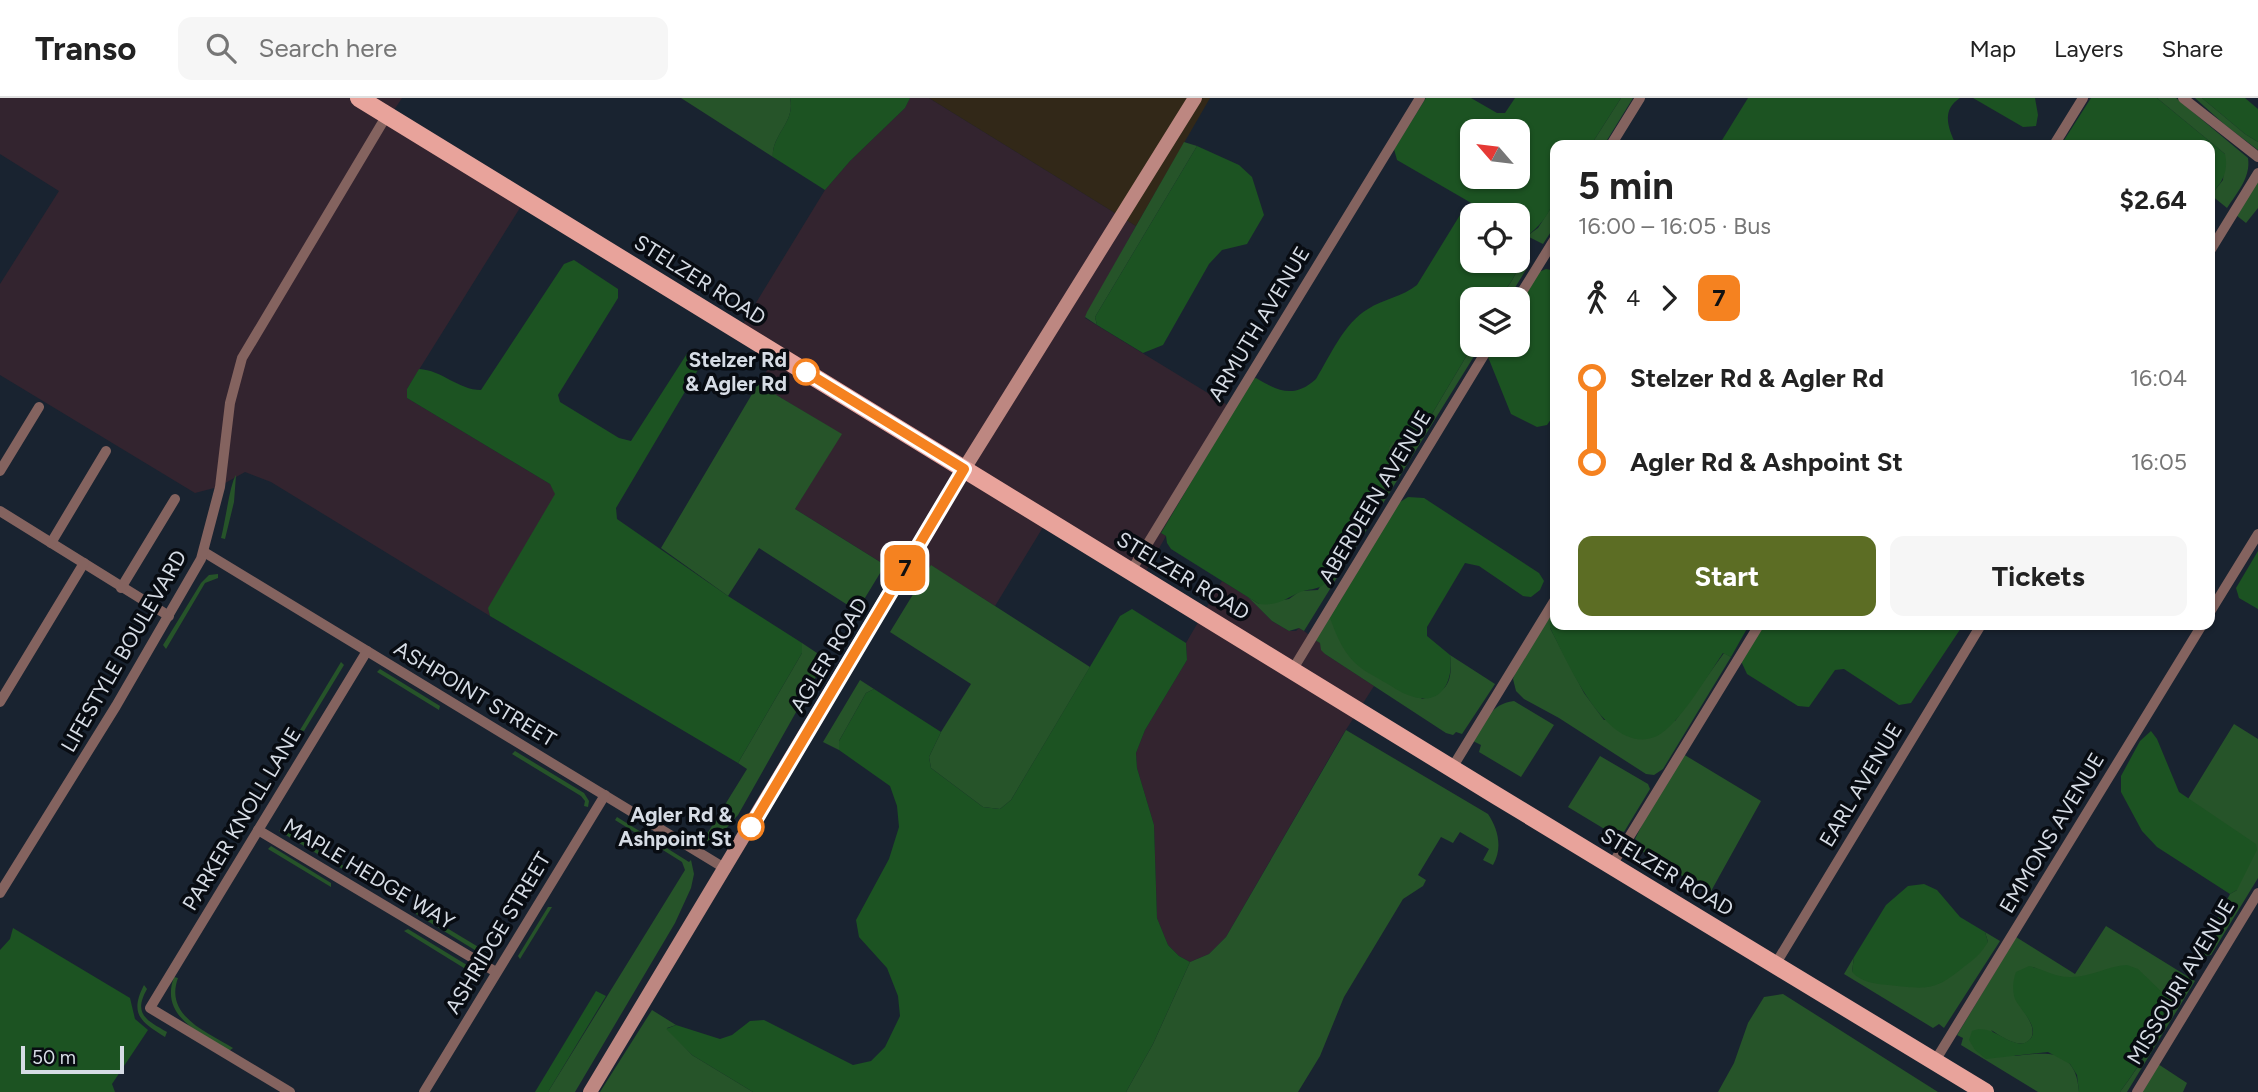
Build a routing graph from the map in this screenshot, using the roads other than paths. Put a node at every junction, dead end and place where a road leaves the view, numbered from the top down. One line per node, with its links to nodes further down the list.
1 (359, 98): 7 (main road, STELZER ROAD)
2 (1195, 98): 18 (main road, AGLER ROAD)
3 (1420, 98): 26 (street, ARMUTH AVENUE)
4 (1640, 98): 8 (street)
5 (2083, 98): 9 (street)
6 (2183, 98): 10 (street)
7 (387, 115): 18 (main road, STELZER ROAD); 24 (street, LIFESTYLE BOULEVARD)
8 (1614, 140)
9 (2057, 140)
10 (2258, 158)
11 (2258, 173): 12 (street)
12 (2215, 243)
13 (1550, 247): 14 (street)
14 (1525, 287)
15 (1483, 357): 35 (street, ABERDEEN AVENUE)
16 (39, 407): 19 (street)
17 (106, 451): 23 (street)
18 (964, 469): 26 (main road, STELZER ROAD); 41 (main road, AGLER ROAD)
19 (0, 471)
20 (175, 499): 27 (street)
21 (0, 511): 23 (street)
22 (2258, 534): 28 (street)
23 (51, 543): 25 (street)
24 (204, 552): 30 (street, LIFESTYLE BOULEVARD); 34 (street, ASHPOINT STREET)
25 (84, 563): 27 (street); 36 (street)
26 (1131, 572): 35 (main road, STELZER ROAD)
27 (121, 588): 30 (street)
28 (2215, 604)
29 (1550, 608): 37 (street)
30 (169, 616): 42 (street, LIFESTYLE BOULEVARD)
31 (1756, 630): 40 (street)
32 (1978, 630): 44 (street, EARL AVENUE)
33 (2199, 630): 46 (street, EMMONS AVENUE)
34 (367, 651): 38 (street, ASHPOINT STREET); 39 (street, PARKER KNOLL LANE)
35 (1293, 669): 37 (main road, STELZER ROAD)
36 (0, 702)
37 (1452, 768): 40 (main road, STELZER ROAD)
38 (605, 795): 41 (street, ASHPOINT STREET); 45 (street, ASHRIDGE STREET)
39 (258, 830): 45 (street, MAPLE HEDGE WAY); 47 (street, PARKER KNOLL LANE)
40 (1612, 865): 44 (main road, STELZER ROAD)
41 (726, 869): 49 (main road, AGLER ROAD)
42 (0, 893)
43 (2258, 893): 51 (street, MISSOURI AVENUE)
44 (1775, 965): 46 (main road, STELZER ROAD)
45 (495, 972): 48 (street, ASHRIDGE STREET)
46 (1935, 1061): 50 (main road, STELZER ROAD)
47 (290, 1092)
48 (425, 1092)
49 (590, 1092)
50 (1985, 1092)
51 (2137, 1092)

